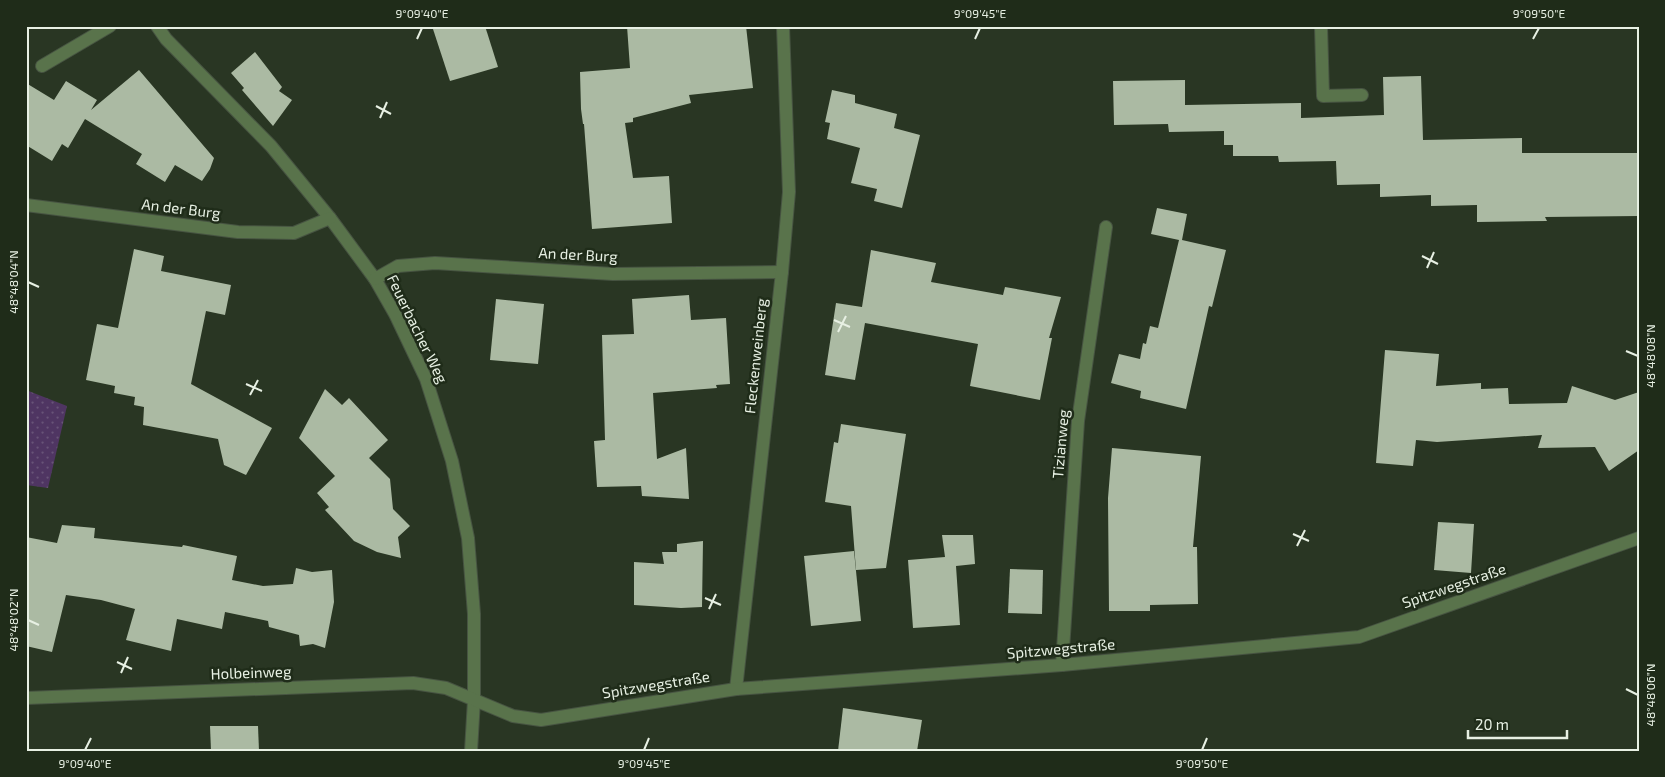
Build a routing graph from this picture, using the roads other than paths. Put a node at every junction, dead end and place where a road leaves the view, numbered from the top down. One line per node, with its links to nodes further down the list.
1 (110, 26): 5 (street)
2 (157, 26): 8 (street, Feuerbacher Weg)
3 (783, 26): 10 (street, Fleckenweinberg)
4 (1320, 26): 6 (street)
5 (42, 66)
6 (1362, 95)
7 (26, 205): 8 (street, An der Burg)
8 (330, 218): 11 (street, Feuerbacher Weg)
9 (1106, 227): 13 (street, Tizianweg)
10 (782, 272): 11 (street, An der Burg); 14 (street, Fleckenweinberg)
11 (375, 279): 16 (street, Feuerbacher Weg)
12 (1639, 538): 13 (street, Spitzwegstraße)
13 (1062, 665): 14 (street, Spitzwegstraße)
14 (736, 689): 16 (street, Spitzwegstraße)
15 (29, 695): 16 (street, Holbeinweg)
16 (474, 700): 17 (street, Feuerbacher Weg)
17 (471, 751)

